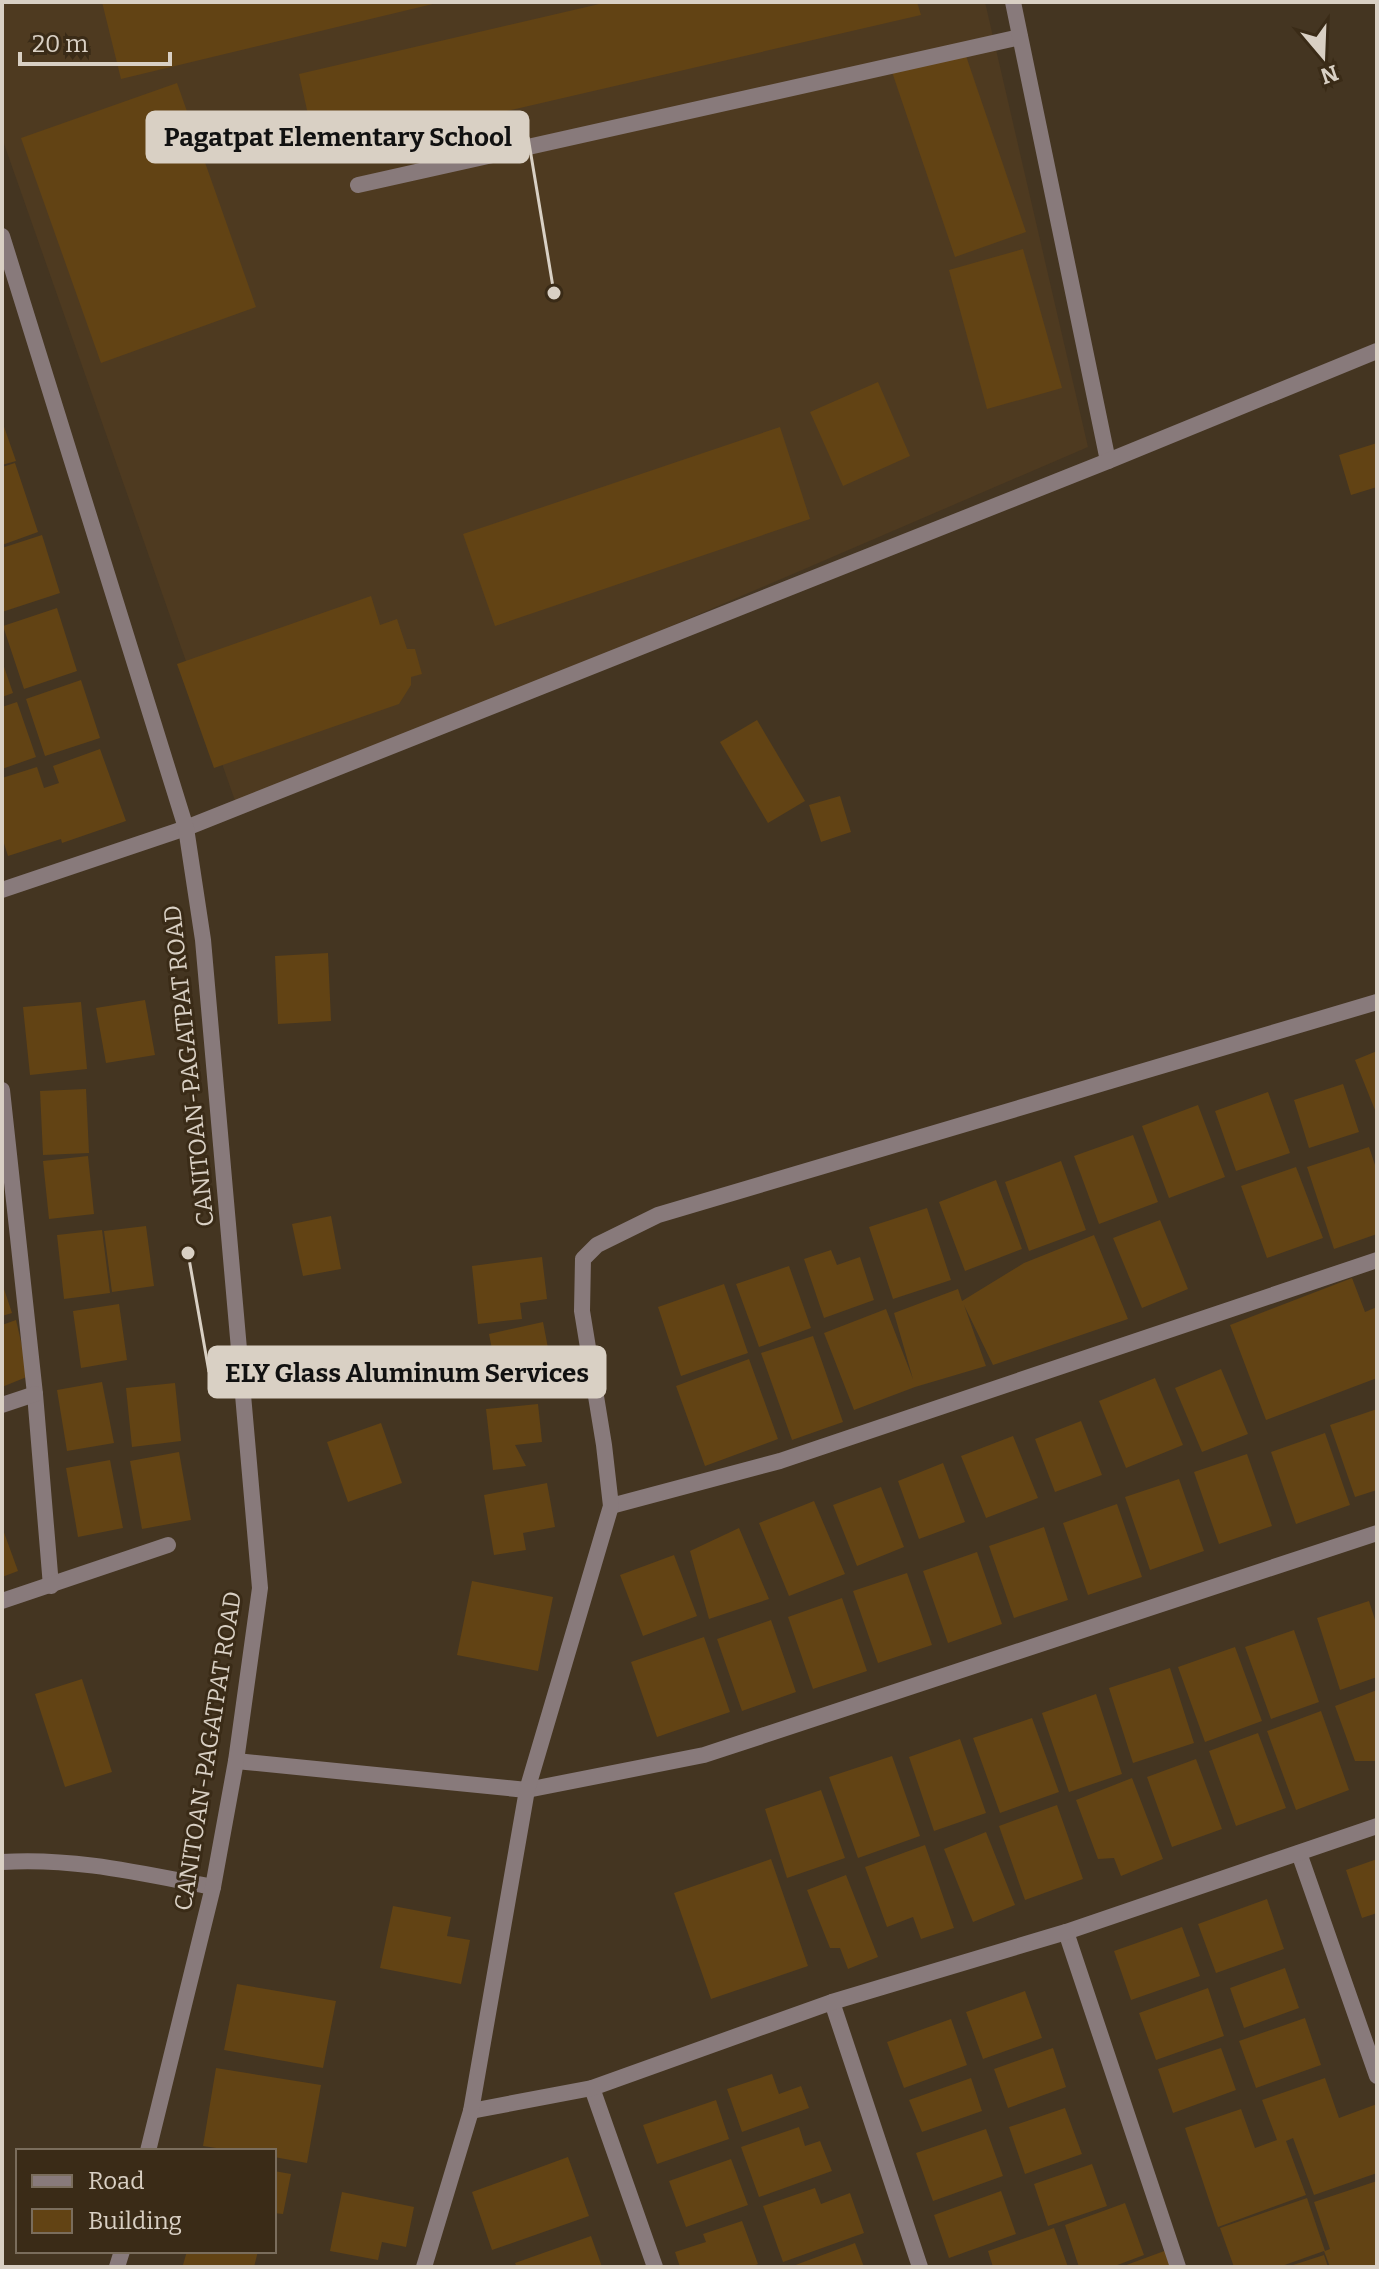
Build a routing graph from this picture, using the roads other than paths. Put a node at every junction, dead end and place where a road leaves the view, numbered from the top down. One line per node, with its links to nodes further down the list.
1 (1013, 2): 2 (street)
2 (1020, 37): 3 (street); 6 (street)
3 (358, 185)
4 (2, 236): 7 (street, CANITOAN-PAGATPAT ROAD)
5 (1377, 351): 6 (street)
6 (1108, 461): 7 (street)
7 (186, 828): 8 (street); 21 (street, CANITOAN-PAGATPAT ROAD)
8 (2, 890)
9 (1377, 1002): 16 (street)
10 (2, 1090): 11 (street)
11 (19, 1249): 12 (street); 14 (street)
12 (2, 1254)
13 (1377, 1260): 16 (street)
14 (35, 1394): 15 (street); 19 (street)
15 (2, 1405)
16 (611, 1506): 22 (street)
17 (1377, 1533): 22 (street)
18 (168, 1545): 19 (street)
19 (51, 1586): 20 (street)
20 (2, 1601)
21 (236, 1761): 22 (street); 26 (street, CANITOAN-PAGATPAT ROAD)
22 (527, 1790): 31 (street)
23 (1377, 1826): 24 (street)
24 (1299, 1853): 27 (street); 29 (street)
25 (2, 1862): 26 (street)
26 (213, 1887): 32 (street, CANITOAN-PAGATPAT ROAD)
27 (1066, 1932): 28 (street); 36 (street)
28 (832, 2002): 30 (street); 35 (street)
29 (1377, 2076)
30 (592, 2088): 31 (street); 34 (street)
31 (471, 2111): 33 (street)
32 (148, 2149)
33 (424, 2267)
34 (655, 2267)
35 (920, 2267)
36 (1178, 2267)

